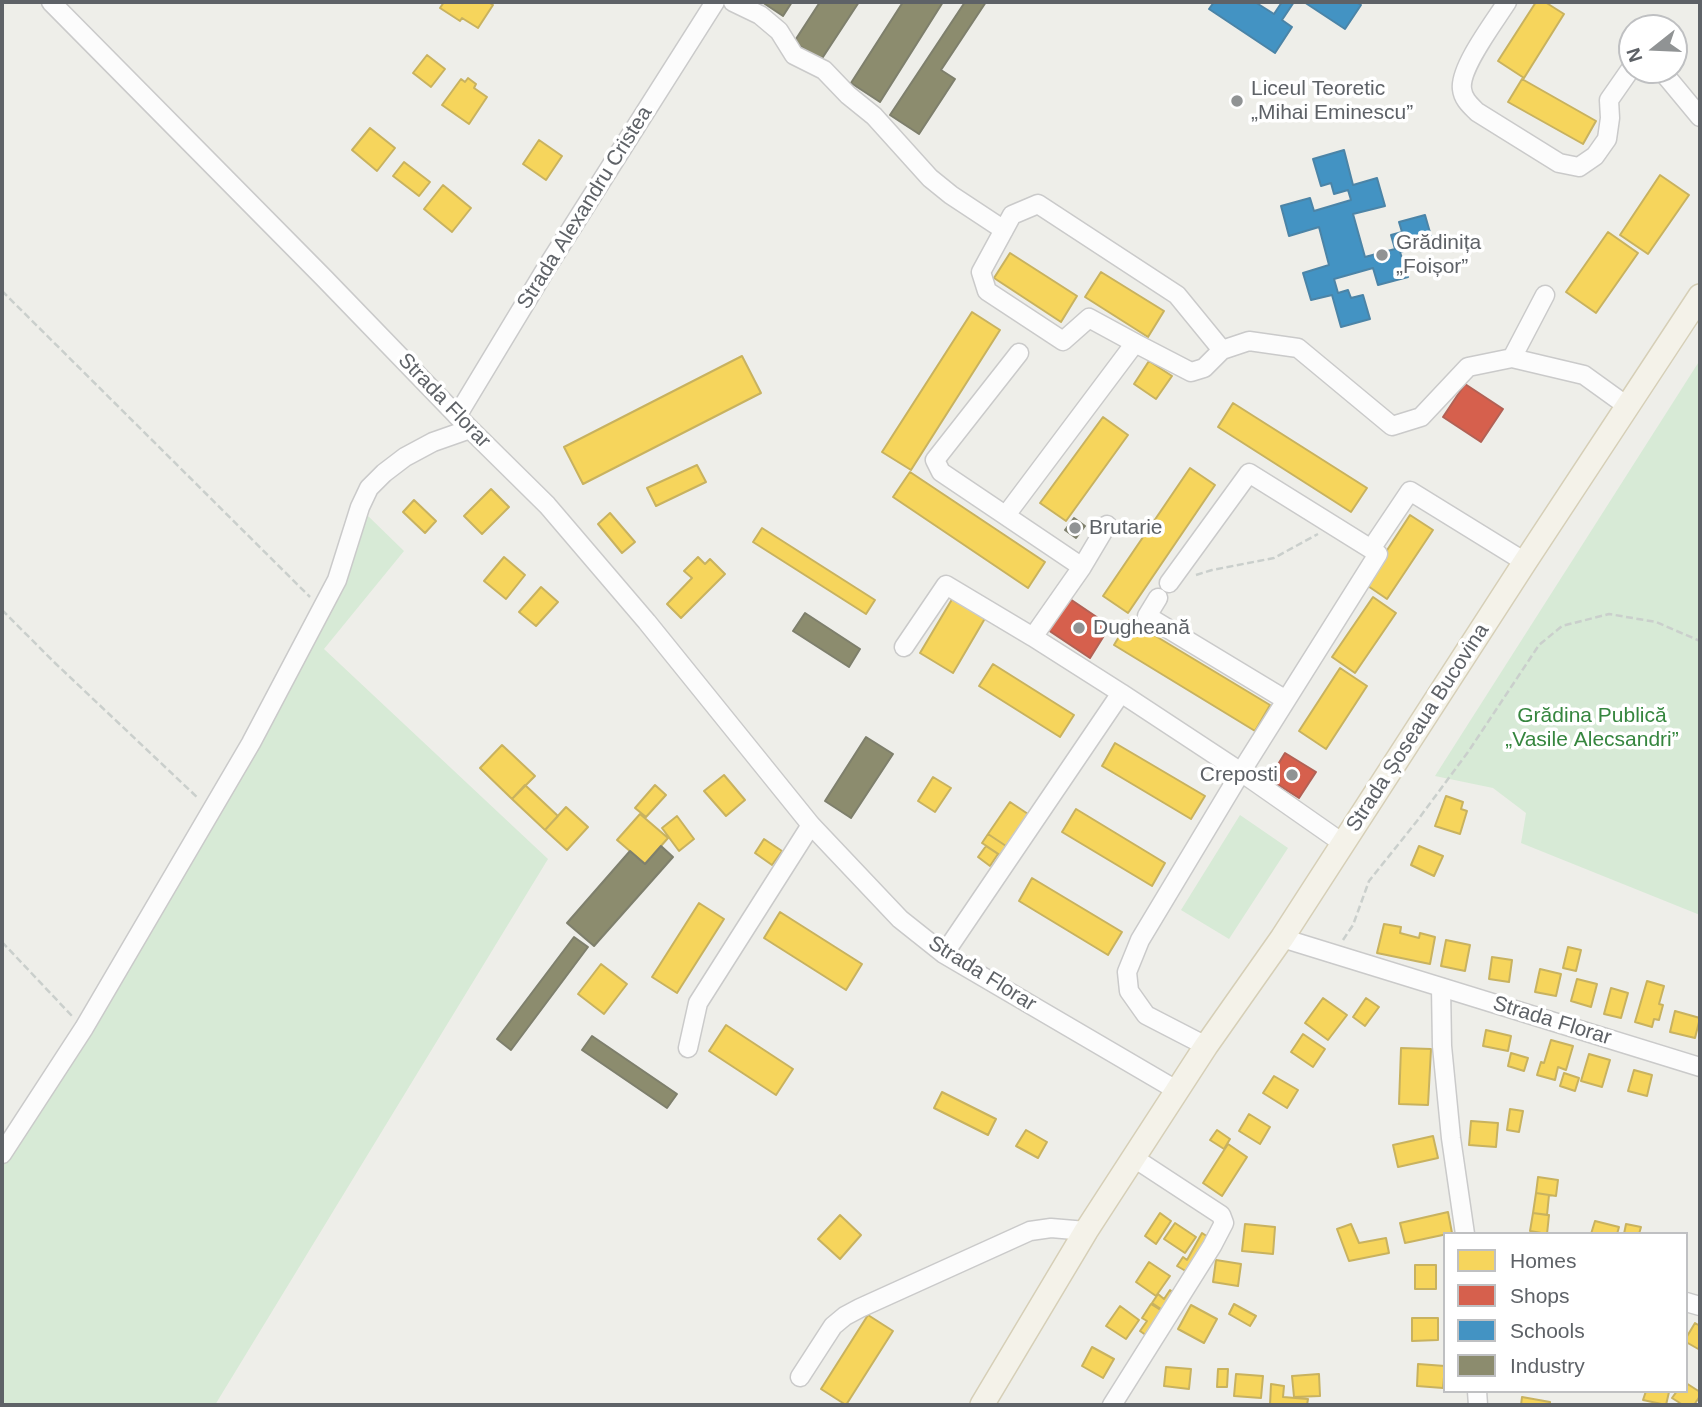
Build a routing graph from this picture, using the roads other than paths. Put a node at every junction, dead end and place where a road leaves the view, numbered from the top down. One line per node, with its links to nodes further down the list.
1 (51, 2): 16 (street, Strada Florar)
2 (715, 2): 16 (street, Strada Alexandru Cristea)
3 (733, 2): 8 (street)
4 (1507, 2): 5 (street)
5 (1620, 84)
6 (1673, 84): 7 (street)
7 (1700, 117)
8 (1004, 230): 11 (street); 12 (street)
9 (1545, 295): 14 (street)
10 (1700, 296): 15 (main road, Strada Șoseaua Bucovina)
11 (1135, 343): 12 (street); 18 (street)
12 (1222, 350): 14 (street)
13 (1019, 353): 18 (street)
14 (1512, 358): 15 (street)
15 (1628, 406): 21 (main road, Strada Șoseaua Bucovina)
16 (457, 416): 17 (street, Strada Florar)
17 (470, 429): 30 (street, Strada Florar); 39 (street)
18 (1006, 515): 22 (street)
19 (1107, 525): 22 (street)
20 (1371, 549): 21 (street); 23 (street); 28 (street)
21 (1525, 562): 31 (main road, Strada Șoseaua Bucovina)
22 (1082, 567): 25 (street)
23 (1171, 580)
24 (1158, 598): 28 (street)
25 (1033, 637): 26 (street); 27 (street)
26 (904, 647)
27 (1121, 693): 29 (street); 33 (street)
28 (1286, 700): 29 (street)
29 (1241, 772): 31 (street); 35 (street)
30 (811, 825): 33 (street, Strada Florar); 36 (street)
31 (1343, 844): 32 (main road, Strada Șoseaua Bucovina)
32 (1282, 938): 34 (street, Strada Florar); 35 (main road, Strada Șoseaua Bucovina)
33 (943, 954): 38 (street, Strada Florar)
34 (1441, 987): 37 (street, Strada Florar); 42 (street)
35 (1206, 1046): 38 (main road, Strada Șoseaua Bucovina)
36 (688, 1048)
37 (1700, 1067)
38 (1178, 1091): 40 (main road, Strada Șoseaua Bucovina)
39 (2, 1154)
40 (1134, 1158): 41 (main road, Strada Șoseaua Bucovina); 45 (street)
41 (1086, 1231): 43 (street); 44 (main road, Strada Șoseaua Bucovina)
42 (1465, 1232)
43 (800, 1377)
44 (982, 1405)
45 (1112, 1405)

